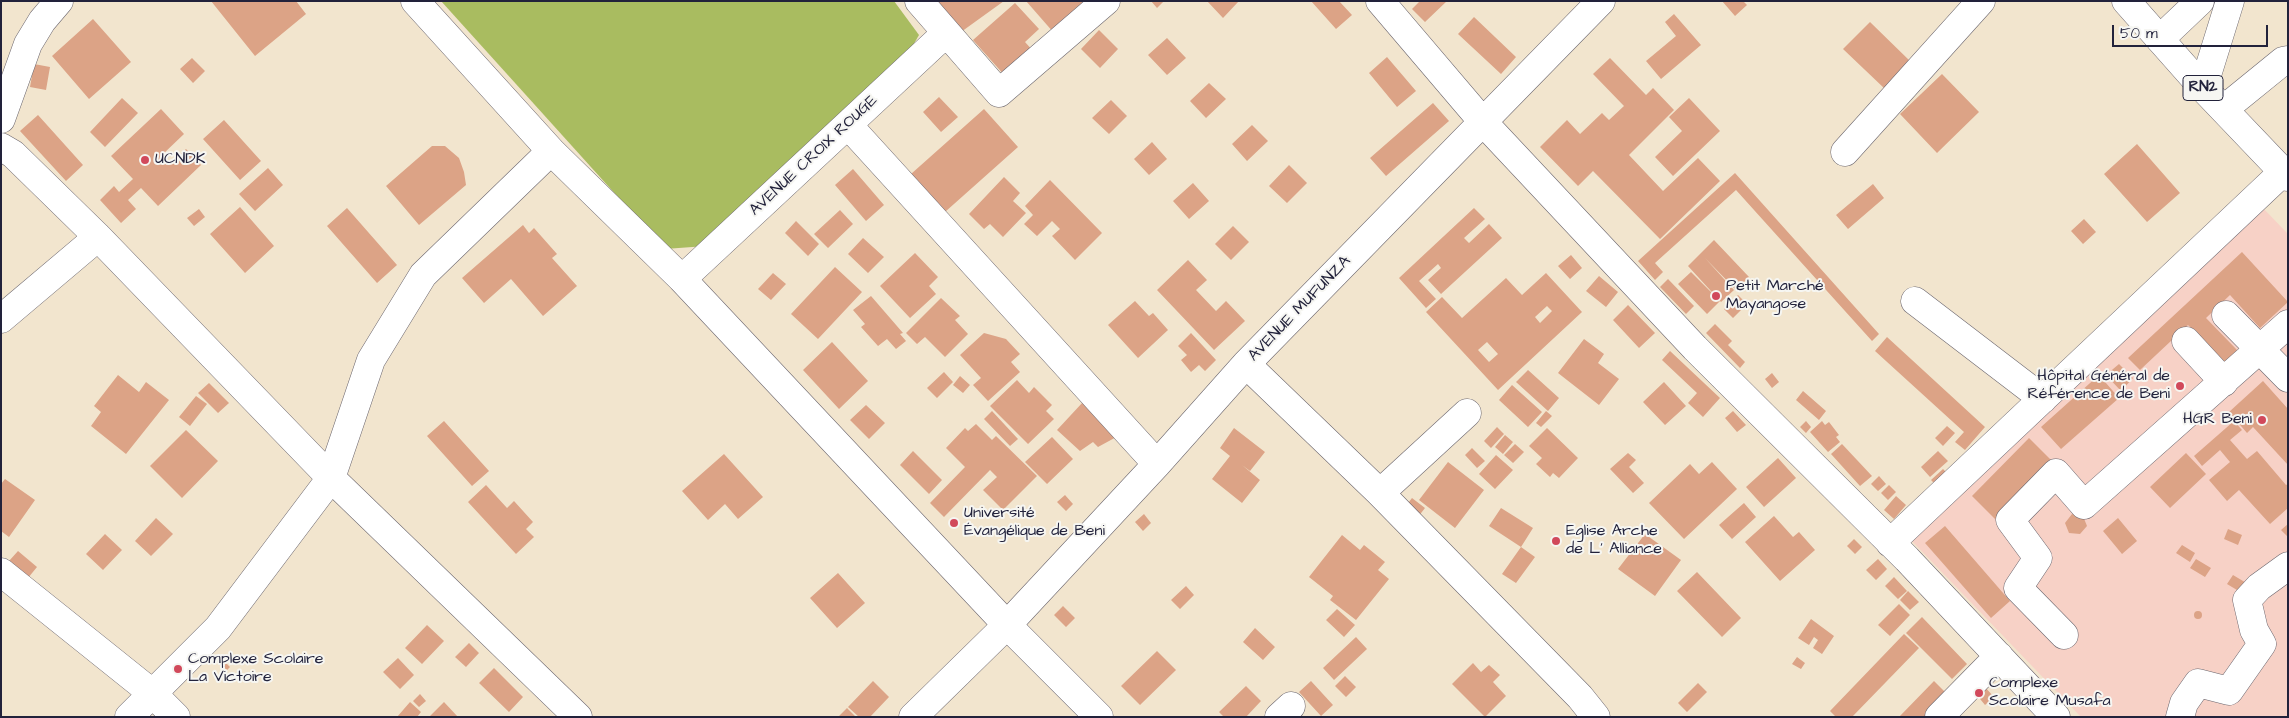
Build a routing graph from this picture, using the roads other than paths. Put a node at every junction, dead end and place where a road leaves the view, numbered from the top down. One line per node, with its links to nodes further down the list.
1 (59, 1): 16 (main road)
2 (415, 1): 19 (main road)
3 (919, 1): 11 (main road)
4 (1106, 1): 11 (main road)
5 (1380, 1): 17 (main road)
6 (1601, 1): 17 (main road, AVENUE MUFUNZA)
7 (1981, 1): 20 (main road)
8 (2126, 1): 12 (main road, RN2)
9 (2200, 1): 12 (main road)
10 (2230, 1): 14 (main road)
11 (946, 34): 18 (main road, AVENUE CROIX ROUGE)
12 (2160, 39): 14 (main road, RN2)
13 (2288, 60): 15 (main road)
14 (2203, 88): 15 (main road, RN2)
15 (2224, 109): 22 (main road, RN2)
16 (1, 119)
17 (1483, 122): 31 (main road, AVENUE MUFUNZA); 39 (main road)
18 (848, 125): 24 (main road, AVENUE CROIX ROUGE); 36 (main road)
19 (551, 151): 24 (main road); 37 (main road)
20 (1844, 152)
21 (5, 156): 23 (main road)
22 (2285, 174): 34 (main road)
23 (98, 237): 27 (main road); 37 (main road)
24 (682, 279): 42 (main road)
25 (1915, 301): 34 (main road)
26 (2226, 315): 30 (main road)
27 (1, 319)
28 (2288, 324): 30 (main road)
29 (2186, 341): 33 (main road)
30 (2261, 350): 32 (main road); 33 (main road)
31 (1246, 364): 36 (main road, AVENUE MUFUNZA); 38 (main road)
32 (2288, 378)
33 (2224, 382): 43 (main road)
34 (2043, 399): 39 (main road)
35 (1467, 413): 38 (main road)
36 (1157, 464): 42 (main road, AVENUE MUFUNZA)
37 (331, 478): 45 (main road); 48 (main road)
38 (1380, 493): 51 (main road)
39 (1890, 543): 44 (main road)
40 (2288, 566): 54 (main road)
41 (1, 572): 45 (main road)
42 (1008, 625): 49 (main road, AVENUE MUFUNZA); 50 (main road)
43 (2064, 635)
44 (1998, 656): 52 (main road); 53 (main road)
45 (152, 693): 46 (main road); 47 (main road)
46 (129, 717)
47 (176, 717)
48 (578, 717)
49 (913, 717)
50 (1099, 717)
51 (1596, 717)
52 (1939, 717)
53 (2056, 717)
54 (2180, 717)

